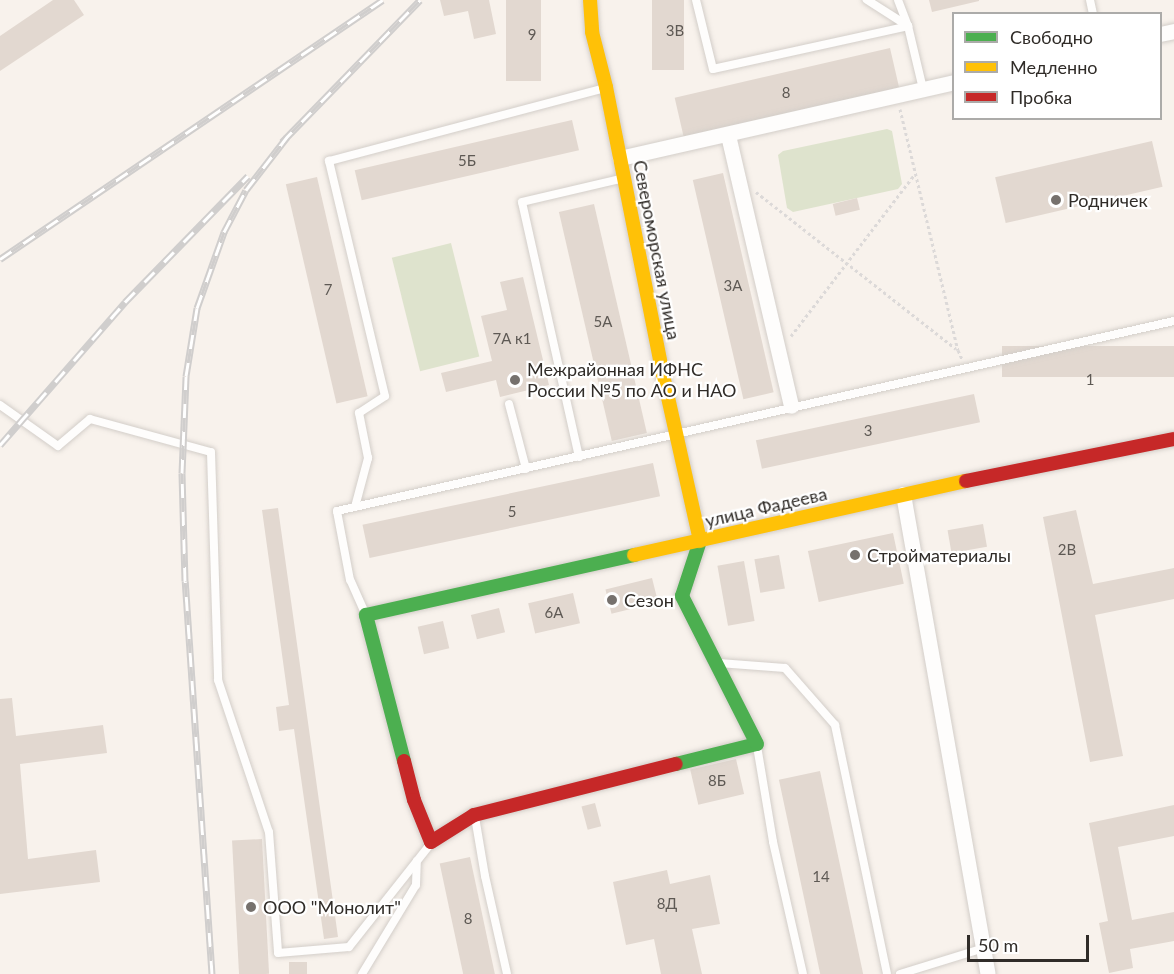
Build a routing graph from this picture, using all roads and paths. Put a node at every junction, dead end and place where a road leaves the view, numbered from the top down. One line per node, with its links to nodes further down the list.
1 (590, 0): 7 (street, Североморская улица)
2 (696, 0): 5 (lane)
3 (867, 0): 5 (lane)
4 (898, 0): 5 (lane)
5 (908, 26): 8 (lane)
6 (952, 82): 8 (street)
7 (606, 87): 11 (street, Североморская улица); 28 (lane)
8 (924, 89): 9 (street)
9 (897, 96): 10 (street); 12 (path)
10 (728, 135): 11 (street); 13 (street)
11 (620, 158): 14 (street, Североморская улица)
12 (914, 175): 15 (path); 17 (path)
13 (738, 177): 15 (path); 18 (street)
14 (625, 178): 23 (street, Североморская улица); 25 (lane)
15 (847, 263): 17 (path); 18 (path)
16 (1174, 321): 19 (lane)
17 (958, 350): 19 (path)
18 (778, 352): 22 (street)
19 (967, 368): 22 (lane)
20 (509, 404): 26 (lane)
21 (0, 405): 35 (lane)
22 (790, 406): 23 (lane)
23 (676, 434): 25 (lane); 29 (street, Североморская улица)
24 (1174, 439): 27 (street, улица Фадеева)
25 (579, 456): 26 (lane)
26 (526, 469): 28 (lane)
27 (903, 494): 29 (street, улица Фадеева); 36 (street)
28 (355, 507): 30 (lane)
29 (700, 541): 30 (street, улица Фадеева); 31 (street)
30 (366, 615): 34 (street)
31 (717, 663): 32 (street); 40 (lane)
32 (757, 744): 33 (street); 39 (lane)
33 (474, 815): 34 (street); 38 (lane)
34 (432, 842): 35 (lane)
35 (417, 860): 37 (lane)
36 (984, 948): 41 (lane); 42 (street)
37 (362, 974)
38 (507, 974)
39 (803, 974)
40 (887, 974)
41 (900, 974)
42 (988, 974)

